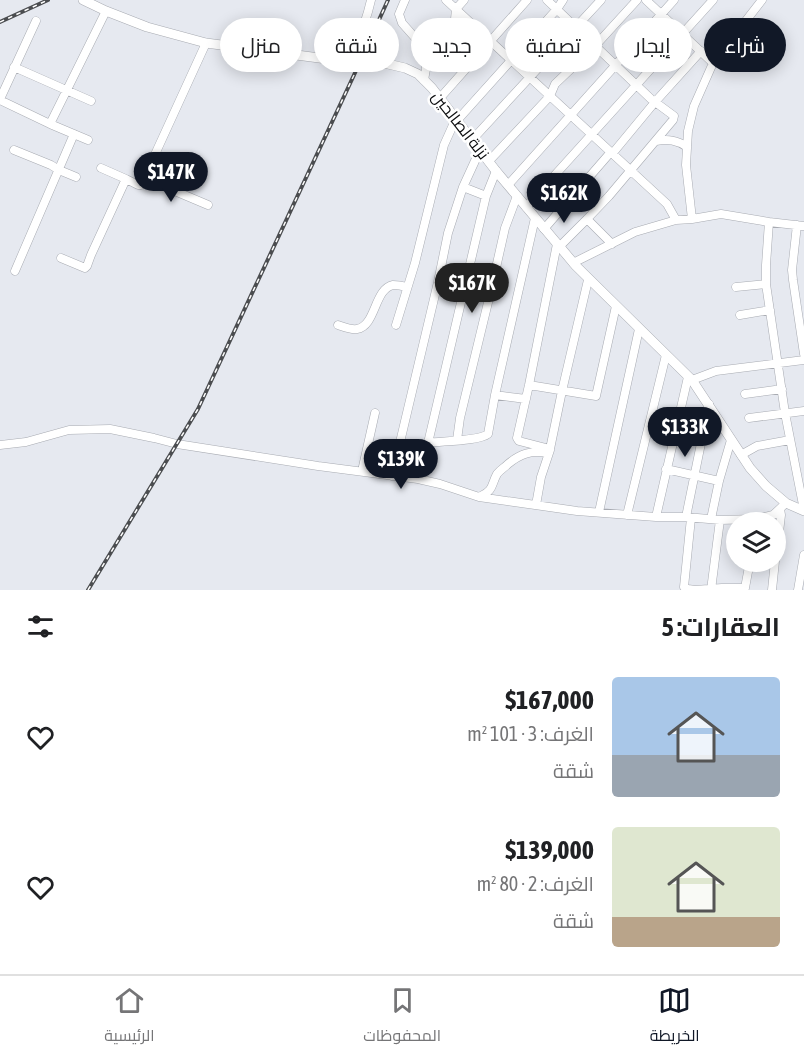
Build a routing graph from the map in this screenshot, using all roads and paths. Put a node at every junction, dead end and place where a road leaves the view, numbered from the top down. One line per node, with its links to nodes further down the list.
1 (83, 0): 17 (main road, نزلة الصالحين)
2 (371, 0): 19 (street)
3 (405, 0): 30 (street)
4 (446, 0): 15 (street)
5 (464, 0): 15 (street)
6 (527, 0): 31 (street)
7 (547, 0): 16 (street)
8 (563, 0): 16 (street)
9 (600, 0): 24 (street)
10 (637, 0): 32 (street)
11 (646, 0): 18 (street)
12 (674, 0): 18 (street)
13 (713, 0): 29 (street)
14 (762, 0): 27 (street)
15 (456, 9): 20 (street); 21 (street)
16 (556, 9): 22 (street); 23 (street)
17 (106, 11): 34 (main road, نزلة الصالحين); 57 (street)
18 (661, 14): 25 (street); 26 (street)
19 (367, 18)
20 (455, 18)
21 (466, 18)
22 (548, 18)
23 (566, 18)
24 (584, 18)
25 (657, 18)
26 (665, 18)
27 (748, 18)
28 (36, 21): 43 (street)
29 (692, 24)
30 (411, 33)
31 (493, 38)
32 (602, 38)
33 (692, 42): 36 (street)
34 (206, 43): 40 (main road, نزلة الصالحين); 81 (street)
35 (493, 44): 38 (street)
36 (701, 51): 39 (street); 62 (street)
37 (602, 52): 41 (street)
38 (505, 54)
39 (704, 54)
40 (314, 57)
41 (614, 63)
42 (505, 65): 64 (street)
43 (14, 67): 57 (street); 60 (street)
44 (399, 67): 55 (main road, نزلة الصالحين)
45 (614, 67): 63 (street)
46 (425, 72): 55 (street)
47 (463, 72): 59 (street)
48 (524, 72): 54 (street)
49 (535, 72): 54 (street)
50 (568, 72): 58 (street)
51 (623, 72): 56 (street)
52 (649, 72): 56 (street)
53 (709, 72): 71 (street)
54 (530, 77): 58 (street); 69 (street)
55 (424, 80): 59 (main road, نزلة الصالحين)
56 (637, 86): 62 (street); 67 (street)
57 (67, 90): 61 (street); 65 (street)
58 (550, 96): 63 (street); 75 (street)
59 (440, 98): 64 (main road, نزلة الصالحين)
60 (0, 100): 65 (street)
61 (91, 101)
62 (655, 102): 70 (street); 74 (street)
63 (570, 115): 67 (street); 83 (street)
64 (458, 120): 69 (main road, نزلة الصالحين); 107 (street)
65 (50, 124): 66 (street)
66 (74, 134): 68 (street); 77 (street)
67 (592, 135): 74 (street); 88 (street)
68 (88, 140)
69 (472, 140): 73 (main road, نزلة الصالحين)
70 (656, 141): 71 (street); 79 (street)
71 (687, 147): 91 (street)
72 (14, 150): 77 (street)
73 (480, 150): 75 (main road, نزلة الصالحين); 84 (street)
74 (611, 153): 79 (street); 95 (street)
75 (489, 161): 78 (main road, نزلة الصالحين)
76 (101, 168): 82 (street)
77 (59, 170): 80 (street); 100 (street)
78 (496, 171): 83 (main road, نزلة الصالحين); 85 (street)
79 (630, 171): 90 (street); 92 (street)
80 (76, 177)
81 (144, 178): 82 (street); 87 (street)
82 (126, 179): 98 (street)
83 (508, 186): 86 (main road, نزلة الصالحين)
84 (463, 187): 85 (street); 104 (street)
85 (486, 195): 106 (street)
86 (517, 196): 88 (main road, نزلة الصالحين); 109 (street)
87 (208, 205)
88 (526, 207): 89 (main road, نزلة الصالحين)
89 (535, 218): 95 (main road, نزلة الصالحين); 126 (street)
90 (587, 219): 96 (street); 97 (street)
91 (692, 219): 92 (street); 93 (street)
92 (676, 220): 96 (street)
93 (769, 222): 94 (street); 105 (street)
94 (801, 226): 102 (street)
95 (544, 229): 97 (main road, نزلة الصالحين)
96 (612, 244): 99 (street)
97 (558, 246): 99 (main road, نزلة الصالحين); 122 (street)
98 (61, 258)
99 (573, 263): 101 (main road, نزلة الصالحين)
100 (15, 271)
101 (588, 279): 110 (main road, نزلة الصالحين); 124 (street)
102 (793, 280): 103 (street); 113 (street)
103 (804, 281)
104 (438, 282): 106 (street); 143 (street)
105 (766, 284): 108 (street); 111 (street)
106 (465, 286): 109 (street); 136 (street)
107 (407, 287): 114 (street); 115 (street)
108 (736, 287)
109 (491, 290): 133 (street)
110 (616, 306): 116 (main road, نزلة الصالحين); 124 (street)
111 (770, 310): 112 (street); 120 (street)
112 (740, 315)
113 (802, 324): 117 (street)
114 (338, 325)
115 (396, 325)
116 (639, 329): 118 (main road, نزلة الصالحين); 150 (street)
117 (804, 351)
118 (666, 355): 121 (main road, نزلة الصالحين); 153 (street)
119 (804, 360): 120 (street)
120 (778, 364): 121 (street); 123 (street)
121 (690, 378): 128 (main road, نزلة الصالحين); 140 (street)
122 (530, 385): 124 (street); 127 (street)
123 (782, 389): 125 (street); 131 (street)
124 (562, 391): 138 (street)
125 (745, 394)
126 (495, 395): 127 (street); 133 (street)
127 (526, 399): 138 (street)
128 (709, 404): 134 (main road, نزلة الصالحين); 142 (street)
129 (804, 411): 131 (street)
130 (375, 413): 141 (street)
131 (785, 413): 132 (street); 135 (street)
132 (749, 418)
133 (457, 440): 136 (street)
134 (731, 440): 139 (main road, نزلة الصالحين); 145 (street)
135 (790, 440): 139 (street); 149 (street)
136 (428, 443): 144 (street)
137 (0, 445): 141 (street)
138 (549, 451): 146 (street); 147 (street)
139 (741, 455): 148 (main road, نزلة الصالحين)
140 (666, 469): 142 (street); 154 (street)
141 (362, 471): 143 (street)
142 (694, 475): 145 (street); 155 (street)
143 (392, 476): 144 (street)
144 (418, 479): 146 (street)
145 (719, 481): 156 (street)
146 (479, 497): 147 (street)
147 (536, 505): 150 (street)
148 (783, 506): 149 (main road, نزلة الصالحين); 151 (street); 152 (street)
149 (804, 511)
150 (599, 512): 153 (street)
151 (776, 512)
152 (782, 512)
153 (627, 515): 154 (street)
154 (656, 517): 155 (street)
155 (688, 518): 156 (street); 162 (street)
156 (715, 519): 157 (street); 163 (street)
157 (726, 519)
158 (804, 555): 165 (street)
159 (748, 572): 161 (street)
160 (773, 572): 164 (street)
161 (745, 589): 163 (street)
162 (695, 590): 163 (street)
163 (712, 590)
164 (771, 590)
165 (798, 590)

